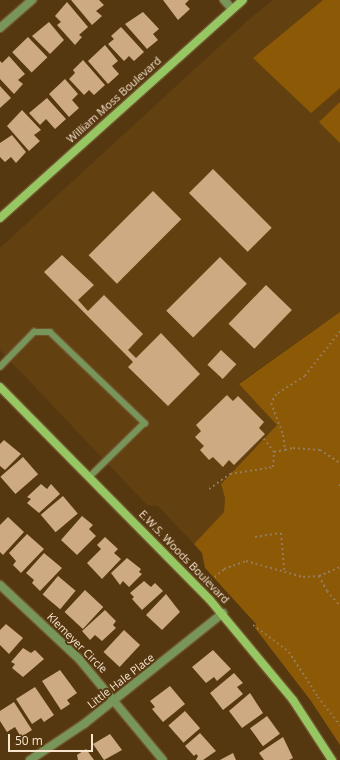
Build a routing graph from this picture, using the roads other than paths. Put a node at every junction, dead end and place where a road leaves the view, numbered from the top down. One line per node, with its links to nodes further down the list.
1 (224, 0): 4 (street)
2 (243, 0): 4 (street, William Moss Boulevard)
3 (29, 1): 5 (street)
4 (232, 9): 6 (street, William Moss Boulevard)
5 (0, 28)
6 (0, 218)
7 (0, 367): 9 (lane)
8 (0, 387): 9 (street, E.W.S. Woods Boulevard)
9 (90, 477): 11 (street, E.W.S. Woods Boulevard)
10 (0, 584): 12 (street, Klemeyer Circle)
11 (223, 613): 12 (street, Little Hale Place); 15 (street, E.W.S. Woods Boulevard)
12 (115, 700): 13 (street, Little Hale Place); 14 (street, Klemeyer Circle)
13 (30, 760)
14 (163, 760)
15 (332, 760)

